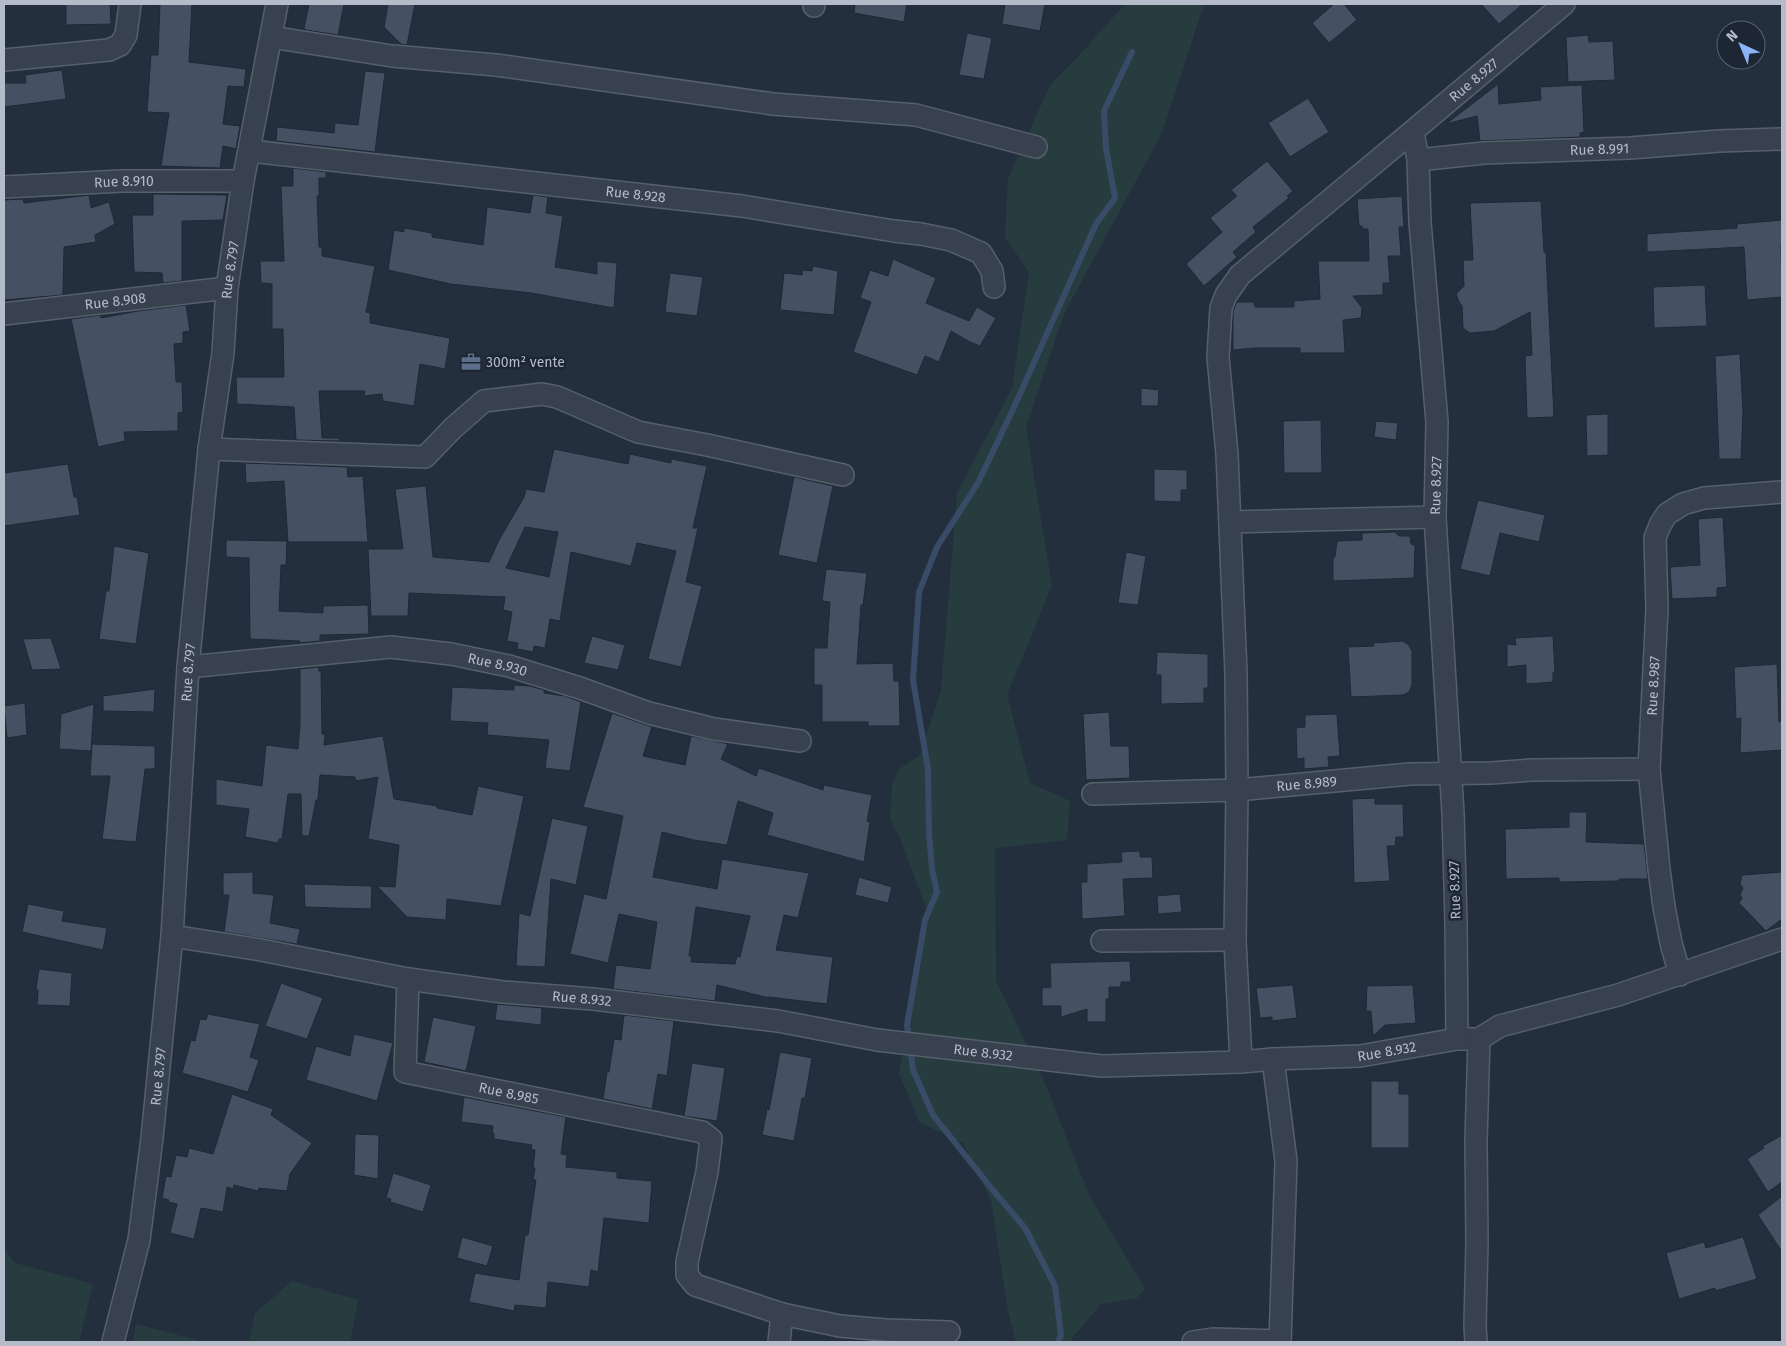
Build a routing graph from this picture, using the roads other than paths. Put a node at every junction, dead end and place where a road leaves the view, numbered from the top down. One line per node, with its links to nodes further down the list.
1 (130, 4): 5 (street)
2 (277, 4): 4 (street, Rue 8.797)
3 (1564, 4): 6 (street, Rue 8.927)
4 (271, 37): 8 (street); 9 (street, Rue 8.797)
5 (4, 60)
6 (1414, 131): 10 (street, Rue 8.927); 20 (street)
7 (1782, 139): 10 (street, Rue 8.991)
8 (1036, 147)
9 (250, 151): 11 (street, Rue 8.797); 13 (street, Rue 8.928)
10 (1418, 160): 19 (street, Rue 8.927)
11 (243, 182): 12 (street, Rue 8.910); 14 (street, Rue 8.797)
12 (4, 187)
13 (994, 287)
14 (228, 288): 15 (street, Rue 8.908); 16 (street, Rue 8.797)
15 (4, 314)
16 (209, 449): 17 (street); 21 (street, Rue 8.797)
17 (843, 475)
18 (1782, 492): 23 (street, Rue 8.987)
19 (1435, 517): 20 (street); 24 (street, Rue 8.927)
20 (1230, 522): 25 (street)
21 (188, 668): 22 (street, Rue 8.930); 27 (street, Rue 8.797)
22 (800, 741)
23 (1649, 769): 24 (street, Rue 8.989); 31 (street, Rue 8.987)
24 (1452, 773): 25 (street, Rue 8.989); 33 (street, Rue 8.927)
25 (1237, 790): 26 (street, Rue 8.989); 29 (street)
26 (1093, 794)
27 (172, 936): 32 (street, Rue 8.932); 39 (street, Rue 8.797)
28 (1782, 939): 31 (street)
29 (1235, 940): 30 (street); 36 (street)
30 (1102, 941)
31 (1680, 975): 34 (street)
32 (408, 980): 36 (street, Rue 8.932); 37 (street, Rue 8.985)
33 (1457, 1039): 34 (street, Rue 8.932); 35 (street, Rue 8.932)
34 (1479, 1039): 43 (street)
35 (1273, 1059): 36 (street, Rue 8.932); 42 (street)
36 (1241, 1062)
37 (782, 1314): 38 (street); 40 (street)
38 (949, 1332)
39 (113, 1342)
40 (778, 1342)
41 (1192, 1342): 42 (street)
42 (1280, 1342)
43 (1476, 1342)

